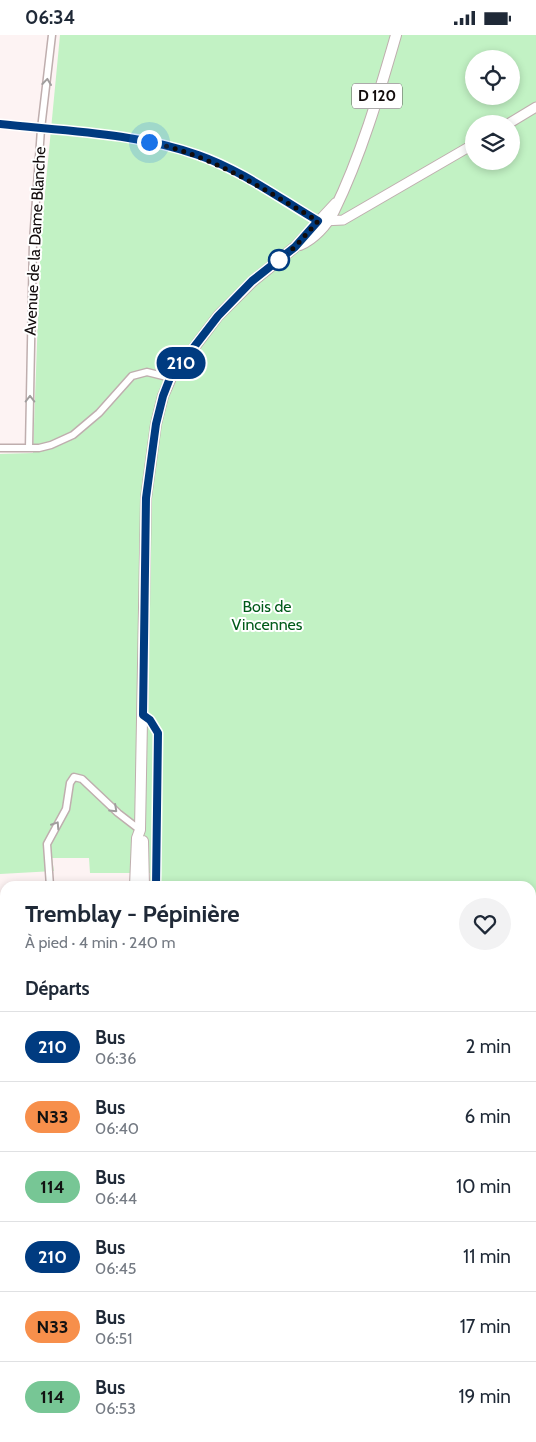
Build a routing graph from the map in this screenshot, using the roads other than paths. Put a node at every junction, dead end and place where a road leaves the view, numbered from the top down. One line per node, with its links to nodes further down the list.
1 (52, 35): 6 (street, Avenue de la Dame Blanche, one-way to 1)
2 (396, 35): 8 (main road, D 120)
3 (536, 107): 4 (main road)
4 (520, 117)
5 (0, 124): 6 (street)
6 (41, 129): 8 (street); 14 (street, Avenue de la Dame Blanche, one-way to 6)
7 (465, 149): 9 (main road)
8 (322, 221): 9 (main road); 10 (main road, D 120); 11 (main road, D 120)
9 (343, 221): 10 (main road)
10 (310, 240): 11 (main road, D 120)
11 (295, 247): 12 (main road, D 120)
12 (170, 378): 14 (street); 15 (main road, D 120)
13 (0, 448): 14 (street)
14 (29, 448)
15 (140, 830): 16 (street, one-way to 15); 17 (main road, D 120); 18 (main road, D 120)
16 (50, 881)
17 (135, 881)
18 (144, 881)

